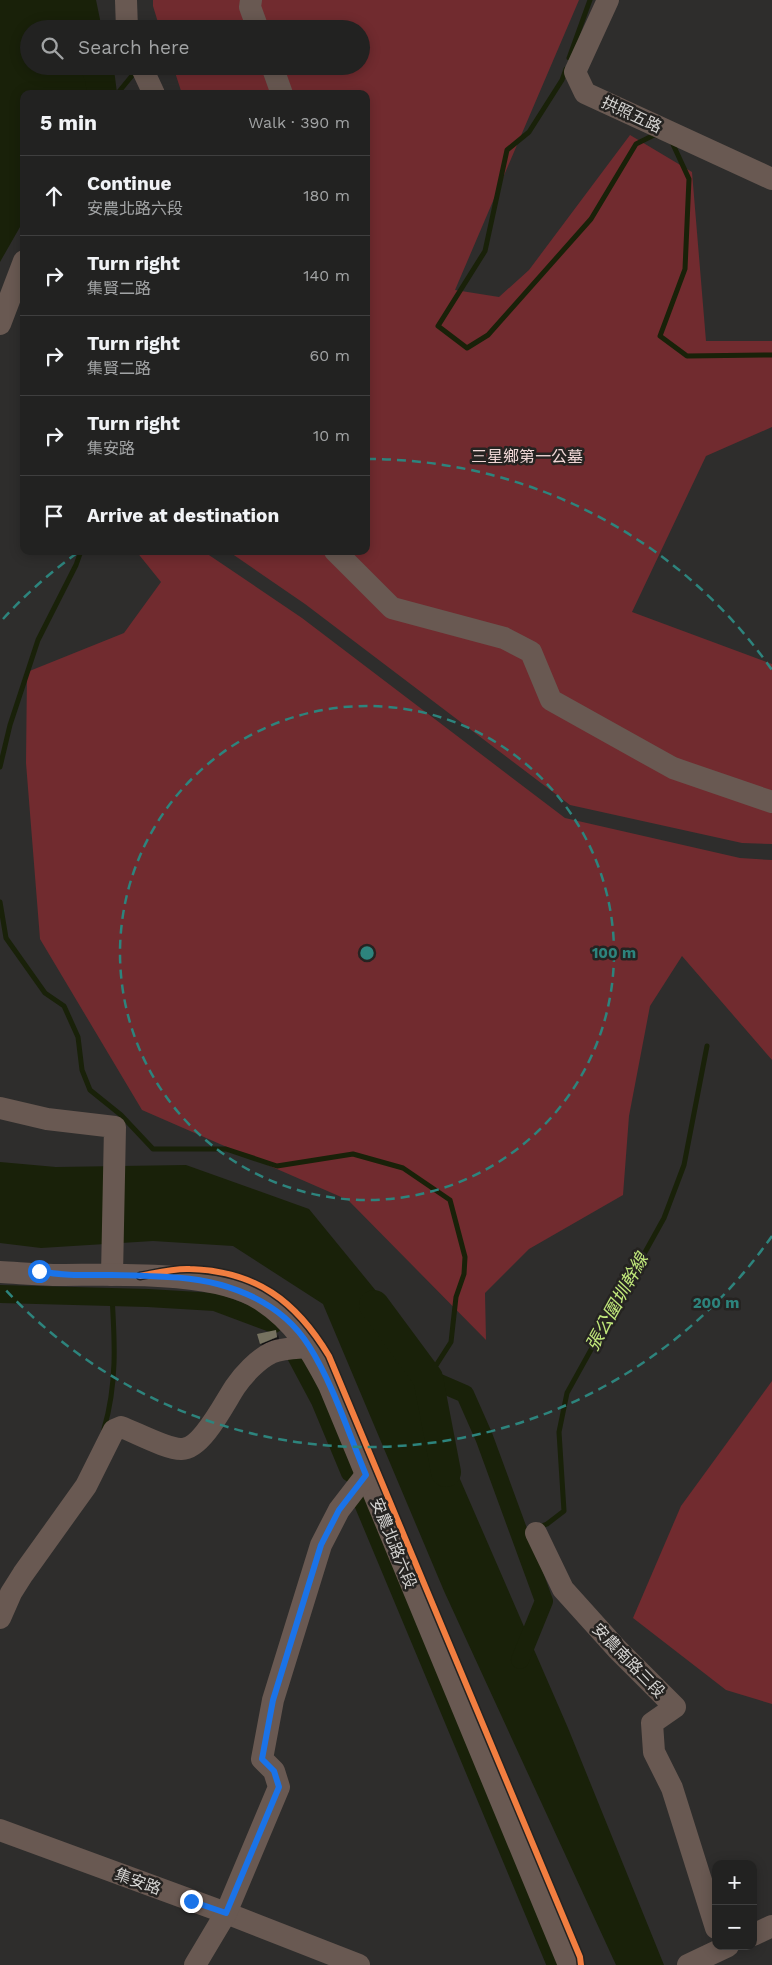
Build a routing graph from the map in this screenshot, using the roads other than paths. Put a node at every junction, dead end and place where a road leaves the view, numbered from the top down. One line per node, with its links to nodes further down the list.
1 (126, 0): 4 (lane)
2 (251, 0): 5 (lane)
3 (608, 0): 10 (lane, 拱照五路)
4 (127, 20)
5 (255, 20)
6 (145, 75): 8 (lane)
7 (275, 75): 9 (lane)
8 (152, 90)
9 (281, 90)
10 (772, 179)
11 (20, 272): 12 (lane)
12 (0, 324)
13 (339, 555): 14 (lane)
14 (772, 802)
15 (0, 1108): 17 (lane)
16 (0, 1272): 17 (lane, 安農北路六段)
17 (112, 1275): 18 (lane, 安農北路六段)
18 (309, 1346): 19 (lane, 安農北路六段); 21 (lane)
19 (366, 1475): 23 (lane); 30 (lane, 安農北路六段)
20 (536, 1533): 24 (lane, 安農南路三段)
21 (0, 1618)
22 (0, 1830): 23 (lane, 集安路)
23 (226, 1913): 28 (lane); 29 (lane, 集安路)
24 (712, 1921)
25 (772, 1926): 26 (lane)
26 (757, 1933)
27 (716, 1950): 31 (lane)
28 (195, 1965)
29 (359, 1965)
30 (568, 1965)
31 (688, 1965)

